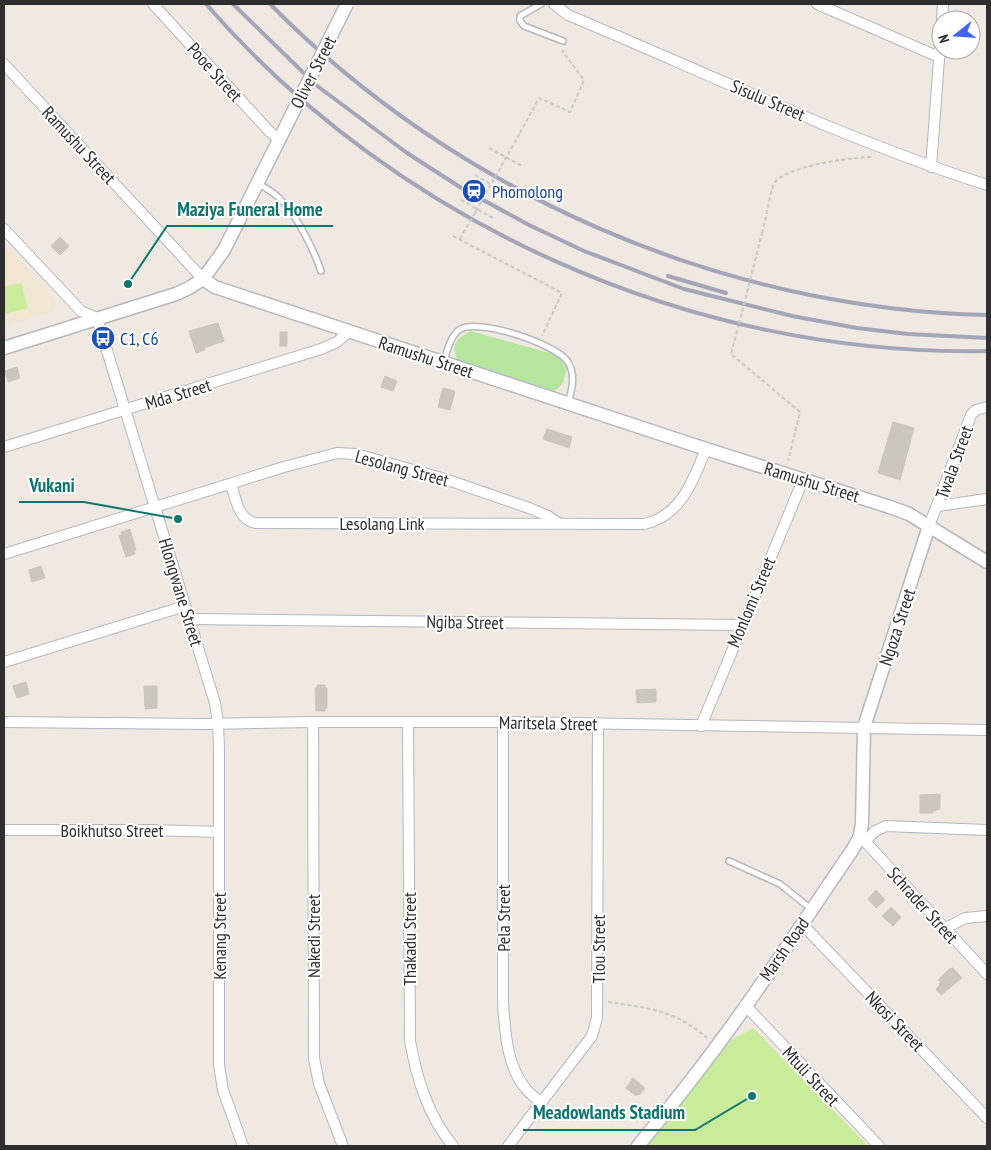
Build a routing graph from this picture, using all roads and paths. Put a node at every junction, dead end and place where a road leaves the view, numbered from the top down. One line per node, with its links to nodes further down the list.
1 (153, 4): 10 (street, Pooe Street)
2 (347, 4): 10 (street, Oliver Street, bridge)
3 (541, 4): 6 (lane)
4 (554, 4): 15 (street, Sisulu Street)
5 (817, 4): 7 (street)
6 (563, 41): 12 (path, bridge)
7 (931, 53)
8 (940, 60): 15 (street)
9 (4, 64): 28 (street, Ramushu Street)
10 (278, 139): 17 (street, Oliver Street)
11 (489, 148): 12 (path)
12 (506, 157): 14 (path); 18 (path, bridge)
13 (876, 157): 39 (path, bridge)
14 (522, 166)
15 (931, 167): 19 (street, Sisulu Street)
16 (475, 175): 18 (path)
17 (257, 183): 27 (lane); 28 (street, Oliver Street)
18 (491, 184): 20 (path); 22 (path, bridge)
19 (987, 185)
20 (506, 193)
21 (461, 200): 22 (path)
22 (477, 209): 23 (path); 26 (path, bridge)
23 (493, 218)
24 (4, 229): 29 (street)
25 (453, 236): 26 (path)
26 (460, 239): 31 (path)
27 (321, 271)
28 (203, 279): 29 (street); 30 (street, Ramushu Street)
29 (97, 318): 32 (street); 36 (street, Hlongwane Street)
30 (348, 332): 33 (street, Ramushu Street); 36 (street, Mda Street)
31 (539, 342): 33 (lane); 34 (lane)
32 (4, 348)
33 (443, 362): 34 (street, Ramushu Street)
34 (568, 404): 38 (street, Ramushu Street)
35 (987, 407): 43 (street, Twala Street)
36 (125, 410): 37 (street, Mda Street); 44 (street, Hlongwane Street)
37 (4, 447)
38 (706, 448): 39 (street, Ramushu Street); 45 (street, Lesolang Street)
39 (784, 473): 40 (street, Ramushu Street)
40 (803, 480): 46 (street, Ramushu Street); 51 (street, Monlomi Street)
41 (231, 484): 44 (street, Lesolang Street); 45 (street, Lesolang Street); 45 (street, Lesolang Link)
42 (987, 498): 43 (street)
43 (938, 506): 46 (street, Twala Street)
44 (155, 508): 47 (street, Lesolang Street); 49 (street, Hlongwane Street)
45 (558, 523)
46 (929, 526): 48 (street, Ramushu Street); 60 (street, Ngoza Street)
47 (4, 554)
48 (987, 562)
49 (185, 606): 50 (street, Hlongwane Street); 52 (street)
50 (189, 619): 51 (street, Ngiba Street); 57 (street, Hlongwane Street)
51 (741, 625): 59 (street, Monlomi Street)
52 (4, 662)
53 (4, 722): 57 (street, Maritsela Street)
54 (313, 722): 55 (street, Maritsela Street); 57 (street, Maritsela Street); 78 (street, Nakedi Street)
55 (408, 722): 56 (street, Maritsela Street); 79 (street, Thakadu Street)
56 (503, 722): 58 (street, Maritsela Street); 75 (street, Pela Street)
57 (218, 723): 64 (street, Kenang Street)
58 (598, 723): 59 (street, Maritsela Street); 72 (street, Tlou Street)
59 (701, 726): 60 (street, Maritsela Street)
60 (864, 728): 61 (street, Maritsela Street); 65 (street, Marsh Road)
61 (987, 730)
62 (4, 830): 64 (street, Boikhutso Street)
63 (987, 830): 65 (street)
64 (219, 832): 77 (street, Kenang Street)
65 (862, 839): 67 (street, Marsh Road); 70 (street, Schrader Street)
66 (729, 861): 67 (lane)
67 (811, 910): 69 (street, Marsh Road)
68 (987, 916): 70 (street)
69 (802, 924): 73 (street, Marsh Road); 76 (street, Nkosi Street)
70 (944, 929): 71 (street, Schrader Street)
71 (987, 974)
72 (598, 1001): 74 (path); 75 (street, Tlou Street)
73 (745, 1005): 74 (street, Marsh Road); 82 (street, Mtuli Street)
74 (716, 1046): 81 (street, Marsh Road)
75 (540, 1102): 80 (street, Tlou Street)
76 (987, 1118)
77 (243, 1146)
78 (343, 1146)
79 (453, 1146)
80 (508, 1146)
81 (638, 1146)
82 (879, 1146)

